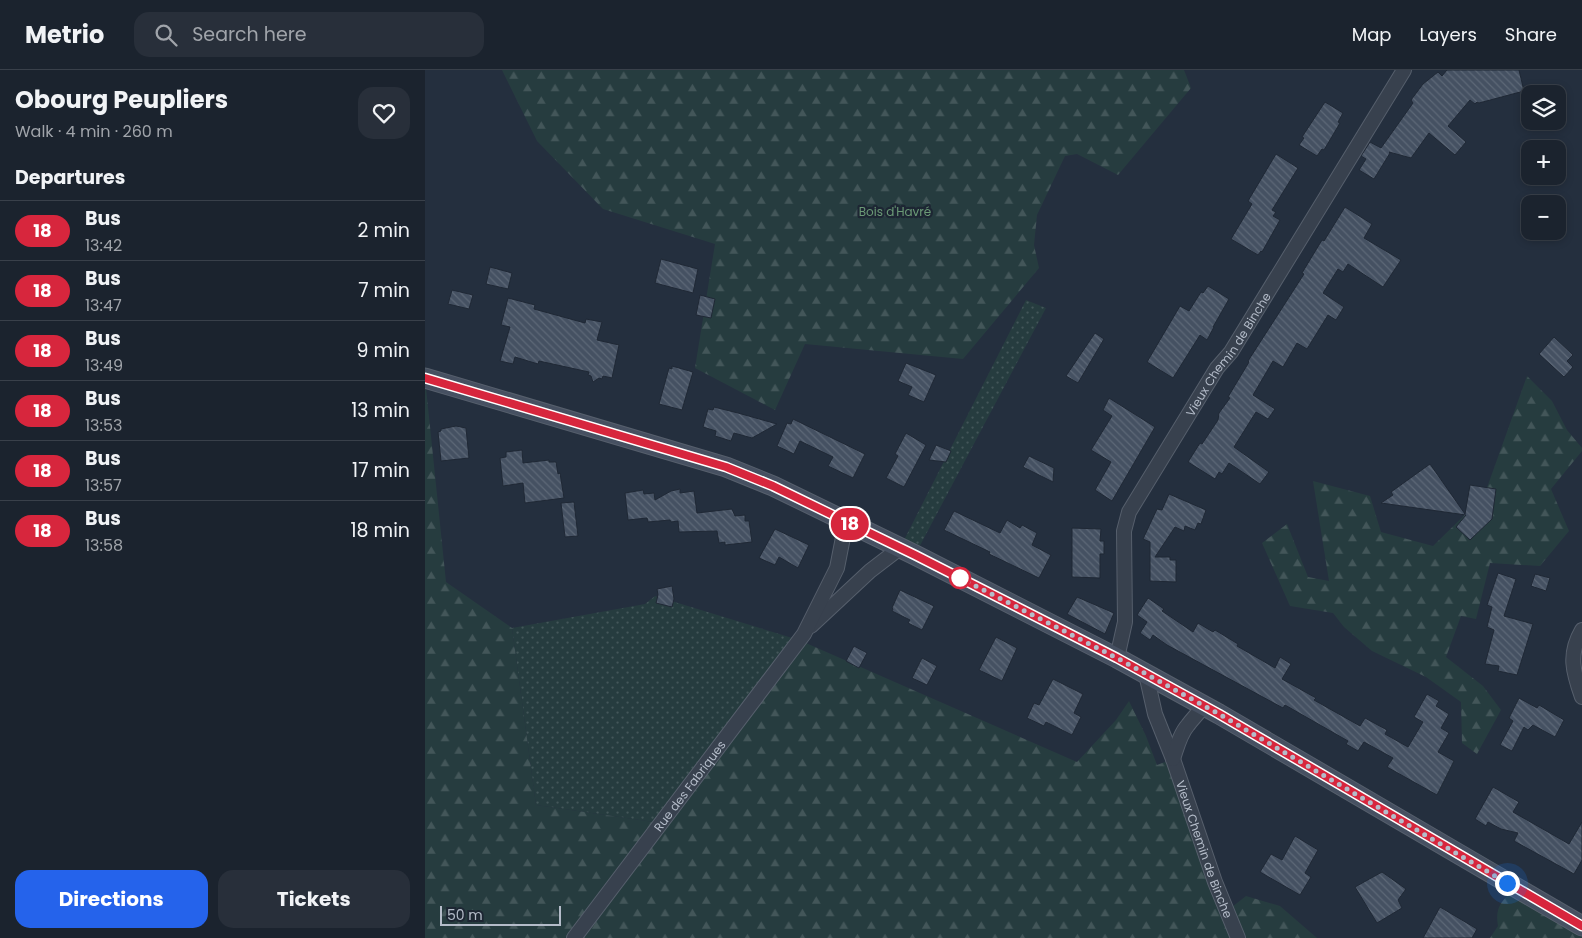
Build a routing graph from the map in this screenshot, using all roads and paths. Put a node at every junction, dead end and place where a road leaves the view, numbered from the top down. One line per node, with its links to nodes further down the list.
1 (1402, 71): 7 (street, Vieux Chemin de Binche)
2 (425, 378): 3 (main road)
3 (846, 522): 4 (main road); 6 (street, Rue des Fabriques)
4 (900, 548): 6 (street, Rue des Fabriques); 7 (main road)
5 (1582, 630): 9 (street)
6 (803, 634): 13 (street, Rue des Fabriques)
7 (1117, 658): 8 (main road)
8 (1145, 674): 10 (main road); 11 (street, Vieux Chemin de Binche)
9 (1582, 697)
10 (1203, 706): 11 (street); 12 (main road)
11 (1173, 759): 14 (street, Vieux Chemin de Binche)
12 (1582, 926)
13 (574, 938)
14 (1238, 938)

